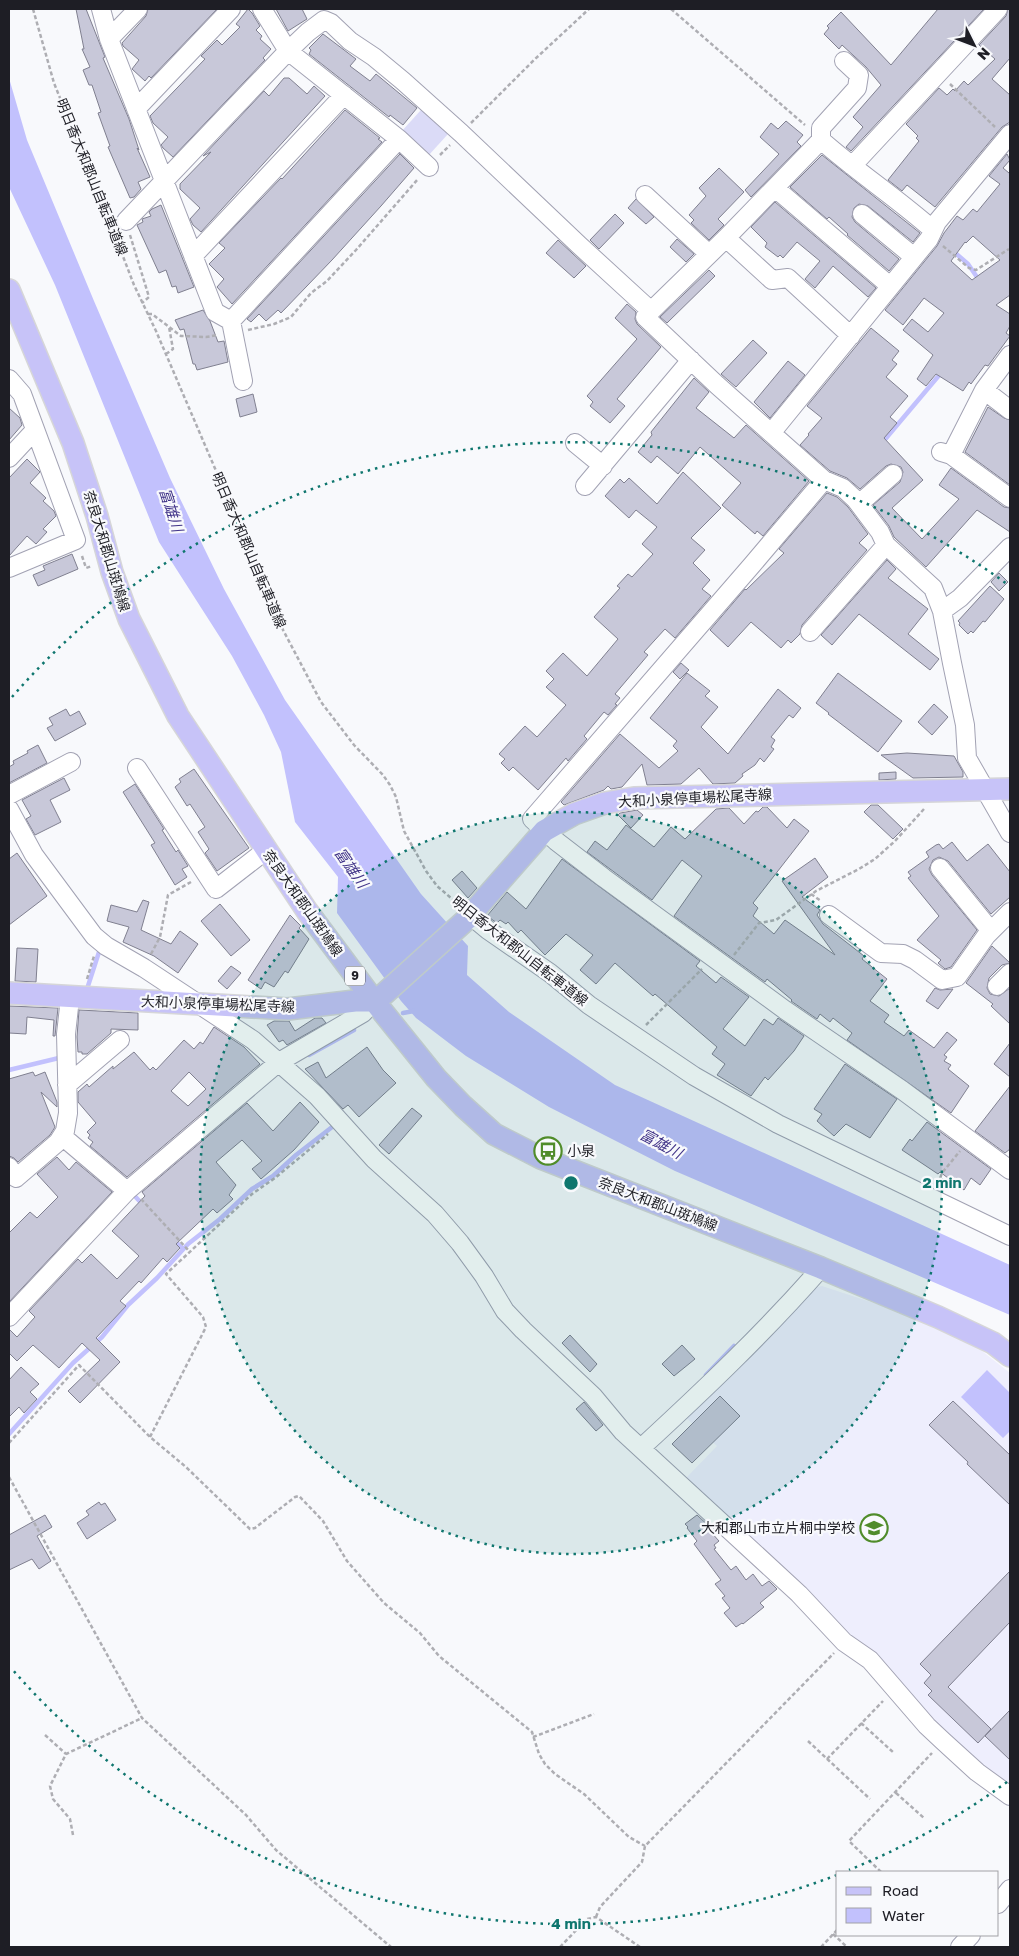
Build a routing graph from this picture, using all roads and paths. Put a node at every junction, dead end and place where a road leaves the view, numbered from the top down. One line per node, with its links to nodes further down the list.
1 (33, 9): 34 (path, 明日香大和郡山自転車道線)
2 (101, 9): 9 (street)
3 (138, 9): 9 (street)
4 (231, 9): 14 (street)
5 (262, 9): 10 (street)
6 (588, 9): 15 (path)
7 (672, 9): 18 (path)
8 (998, 9): 12 (street)
9 (109, 40): 14 (street)
10 (288, 51): 13 (street); 15 (street); 21 (street)
11 (844, 61): 18 (street)
12 (939, 74): 16 (path); 19 (street)
13 (344, 95): 17 (street); 30 (street)
14 (136, 109): 21 (street)
15 (461, 133): 20 (path); 35 (street)
16 (1008, 136): 26 (street)
17 (399, 139): 20 (street); 38 (street)
18 (821, 140): 19 (street); 22 (street)
19 (852, 166): 26 (street)
20 (429, 167): 38 (path)
21 (165, 182): 25 (street); 30 (street)
22 (776, 188): 27 (street); 32 (street)
23 (646, 195): 29 (street)
24 (862, 214): 31 (street)
25 (126, 221): 34 (path)
26 (932, 232): 28 (path); 31 (street)
27 (726, 238): 29 (street); 39 (street)
28 (1009, 249)
29 (709, 254): 35 (street)
30 (193, 256): 38 (street)
31 (914, 257): 32 (street)
32 (890, 286): 39 (street)
33 (9, 290): 70 (main road, 奈良大和郡山斑鳩線 / 9)
34 (142, 303): 36 (path, 明日香大和郡山自転車道線)
35 (651, 311): 42 (street)
36 (148, 314): 37 (path); 40 (path, 明日香大和郡山自転車道線)
37 (168, 326): 38 (path); 40 (path)
38 (232, 327): 44 (street)
39 (851, 336): 48 (street)
40 (166, 354): 75 (path, 明日香大和郡山自転車道線)
41 (1010, 355): 45 (street)
42 (691, 360): 48 (street); 51 (street)
43 (9, 380): 47 (street)
44 (243, 381)
45 (984, 390): 46 (street); 55 (street)
46 (1010, 410)
47 (35, 430): 50 (street); 59 (street)
48 (772, 432): 53 (street)
49 (575, 442): 51 (street)
50 (9, 458)
51 (603, 466): 54 (street)
52 (893, 474): 56 (street)
53 (824, 480): 56 (street); 68 (street)
54 (585, 486)
55 (1010, 498)
56 (859, 504): 57 (street)
57 (886, 545): 60 (street); 61 (street)
58 (1010, 547): 60 (street)
59 (9, 568)
60 (942, 611): 64 (street)
61 (810, 632)
62 (71, 762): 67 (street)
63 (137, 768): 72 (street)
64 (984, 789): 65 (main road, 大和小泉停車場松尾寺線); 66 (main road, 大和小泉停車場松尾寺線); 69 (street)
65 (1010, 789)
66 (940, 790): 68 (main road, 大和小泉停車場松尾寺線); 79 (path)
67 (9, 800): 77 (street)
68 (544, 831): 75 (main road, 大和小泉停車場松尾寺線); 79 (street)
69 (1010, 833)
70 (266, 851): 72 (street); 83 (main road, 奈良大和郡山斑鳩線 / 9)
71 (940, 868): 76 (street)
72 (205, 872): 78 (path)
73 (1010, 912): 76 (street)
74 (828, 915): 76 (street)
75 (468, 917): 83 (main road, 大和小泉停車場松尾寺線); 86 (street, 明日香大和郡山自転車道線)
76 (991, 931)
77 (99, 940): 84 (path); 85 (street)
78 (147, 961)
79 (720, 961): 86 (path); 92 (street)
80 (1010, 973): 81 (street)
81 (997, 986)
82 (9, 994): 84 (main road, 大和小泉停車場松尾寺線)
83 (379, 997): 85 (main road, 大和小泉停車場松尾寺線); 88 (street); 99 (main road, 奈良大和郡山斑鳩線 / 9)
84 (74, 998): 85 (main road, 大和小泉停車場松尾寺線); 89 (street)
85 (197, 1004): 88 (street)
86 (634, 1036): 96 (street, 明日香大和郡山自転車道線)
87 (120, 1040): 89 (street)
88 (280, 1063): 90 (street); 95 (street)
89 (67, 1085): 91 (street)
90 (342, 1122): 98 (path); 104 (street)
91 (62, 1136): 93 (street); 95 (street)
92 (968, 1140): 94 (street); 96 (path)
93 (9, 1167)
94 (1010, 1170)
95 (127, 1191): 98 (path); 100 (street)
96 (933, 1199): 97 (street, 明日香大和郡山自転車道線)
97 (1010, 1236)
98 (188, 1250): 102 (path)
99 (821, 1268): 101 (main road, 奈良大和郡山斑鳩線 / 9); 104 (street)
100 (9, 1317)
101 (1010, 1356)
102 (150, 1437): 103 (path); 112 (path)
103 (9, 1443)
104 (641, 1448): 106 (street)
105 (9, 1477): 109 (path)
106 (844, 1642): 119 (street); 123 (path)
107 (887, 1697): 110 (path)
108 (594, 1714): 112 (path)
109 (142, 1718): 116 (path); 131 (path)
110 (861, 1723): 115 (path); 117 (path)
111 (45, 1735): 116 (path)
112 (533, 1737): 123 (path)
113 (808, 1741): 117 (path)
114 (935, 1750): 118 (path)
115 (894, 1753)
116 (66, 1754): 122 (path)
117 (827, 1759): 120 (path)
118 (896, 1793): 121 (path); 124 (path)
119 (1010, 1796)
120 (870, 1799)
121 (924, 1818)
122 (74, 1835)
123 (645, 1846): 127 (path)
124 (880, 1871)
125 (1010, 1890): 126 (street)
126 (999, 1903)
127 (596, 1917): 132 (path); 133 (path)
128 (836, 1931): 129 (path)
129 (833, 1934): 134 (path); 135 (path)
130 (970, 1936): 136 (street)
131 (391, 1947)
132 (560, 1947)
133 (640, 1947)
134 (821, 1947)
135 (847, 1947)
136 (960, 1947)

